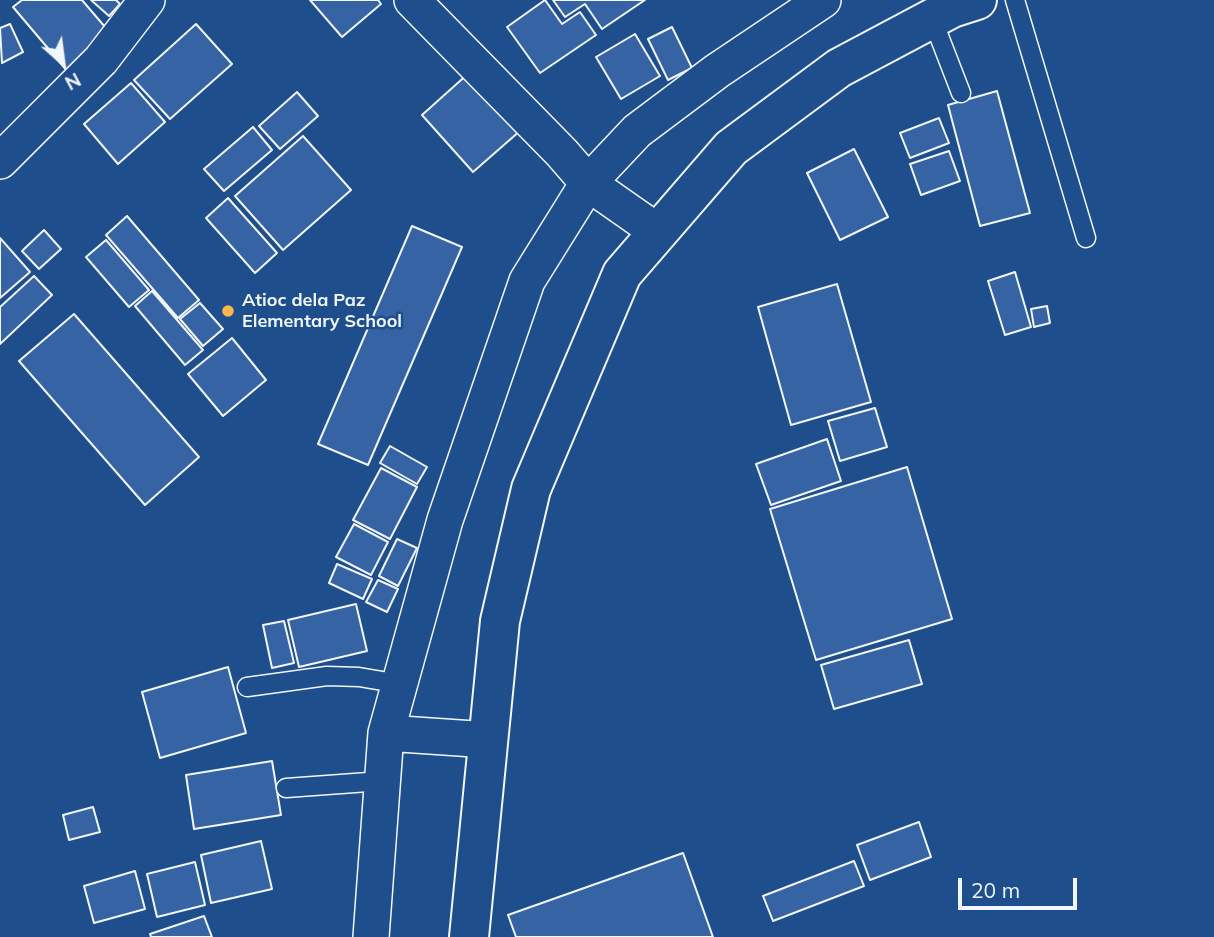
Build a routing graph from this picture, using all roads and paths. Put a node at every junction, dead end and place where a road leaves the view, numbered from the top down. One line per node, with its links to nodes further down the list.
1 (147, 0): 8 (street)
2 (412, 0): 9 (street)
3 (823, 0): 9 (street)
4 (977, 0): 6 (street)
5 (1015, 0): 10 (lane)
6 (932, 18): 7 (lane); 9 (street)
7 (961, 93)
8 (0, 161)
9 (621, 206): 11 (street); 14 (street)
10 (1086, 238)
11 (400, 684): 12 (lane); 13 (street)
12 (247, 687)
13 (395, 734): 14 (street); 15 (street)
14 (489, 740): 18 (street)
15 (382, 781): 16 (lane); 17 (street)
16 (286, 788)
17 (371, 937)
18 (469, 937)

